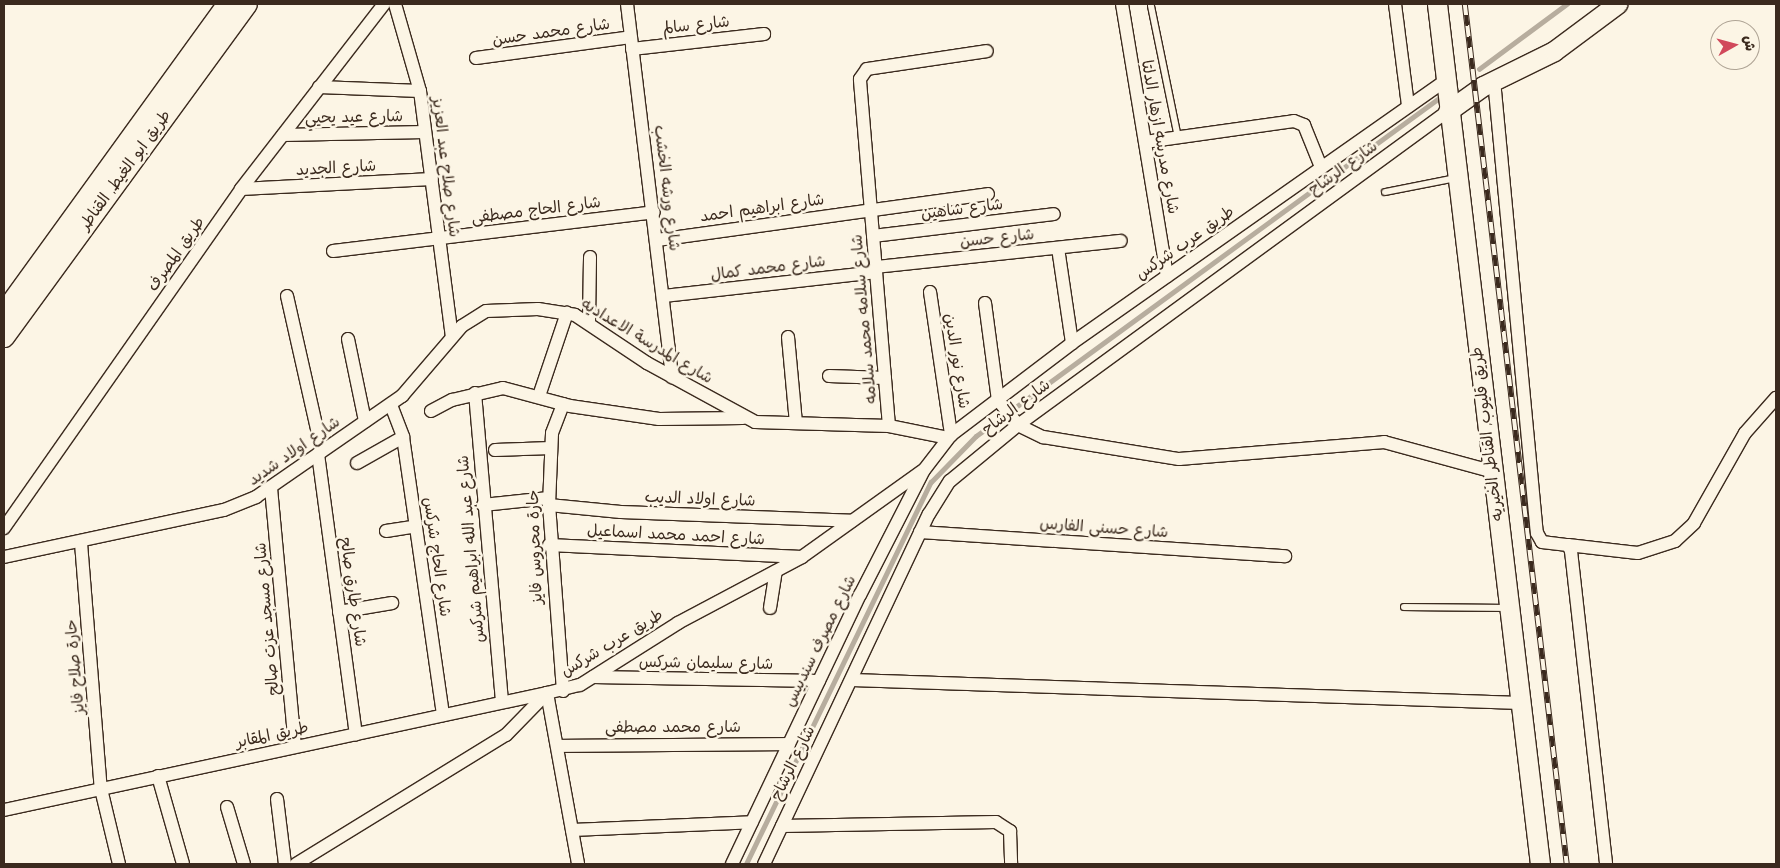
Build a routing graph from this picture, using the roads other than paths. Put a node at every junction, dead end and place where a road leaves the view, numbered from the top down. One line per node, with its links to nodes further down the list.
1 (226, 4): 47 (main road, طريق ابو الغيط, القناطر)
2 (246, 4): 50 (main road, طريق ابو الغيط, القناطر)
3 (384, 4): 17 (street, طريق المصرف)
4 (395, 4): 18 (street, شارع صلاح عبد العزيز)
5 (626, 4): 12 (street, شارع ورشه الخشب)
6 (1122, 4): 24 (street, شارع مدرسه ازهار الدلتا)
7 (1395, 4): 19 (street)
8 (1437, 4): 15 (main road, طريق قليوب, القناطر الخيريه)
9 (1617, 4): 16 (main road)
10 (1151, 6): 23 (lane)
11 (764, 34): 12 (street, شارع سالم)
12 (632, 43): 14 (street, شارع محمد حسن); 32 (street, شارع ورشه الخشب)
13 (987, 51): 31 (street, شارع سلامه محمد سلامه)
14 (476, 58)
15 (1445, 80): 19 (street, طريق عرب شركس); 20 (main road, طريق قليوب, القناطر الخيريه)
16 (1494, 80): 20 (main road); 88 (street)
17 (319, 87): 18 (street); 22 (street, طريق المصرف)
18 (420, 91): 21 (street, شارع صلاح عبد العزيز)
19 (1408, 106): 25 (street, طريق عرب شركس)
20 (1448, 111): 26 (main road, طريق قليوب, القناطر الخيريه); 68 (street, شارع الرشاح)
21 (426, 132): 22 (street, شارع عيد يحيي); 27 (street, شارع صلاح عبد العزيز)
22 (283, 135): 28 (street, طريق المصرف)
23 (1178, 138): 24 (street); 25 (street)
24 (1145, 142): 42 (street, شارع مدرسه ازهار الدلتا)
25 (1321, 167): 42 (street, طريق عرب شركس)
26 (1457, 178): 29 (lane); 77 (main road, طريق قليوب, القناطر الخيريه)
27 (432, 179): 28 (street, شارع الجديد); 35 (street, شارع صلاح عبد العزيز)
28 (241, 189): 83 (street, طريق المصرف)
29 (1385, 192)
30 (988, 194): 31 (street, شارع ابراهيم احمد)
31 (871, 209): 34 (street, شارع سلامه محمد سلامه); 36 (street, شارع ابراهيم احمد)
32 (654, 212): 35 (street, شارع الحاج مصطفى); 36 (street, شارع ورشه الخشب)
33 (1054, 214): 34 (street, شارع شاهين)
34 (873, 236): 41 (street, شارع سلامه محمد سلامه)
35 (439, 239): 39 (street, شارع الحاج مصطفى); 51 (street, شارع صلاح عبد العزيز)
36 (657, 240): 45 (street, شارع ورشه الخشب)
37 (1121, 241): 38 (street, شارع حسن)
38 (1058, 248): 41 (street, شارع حسن); 54 (street)
39 (333, 251)
40 (590, 258): 49 (street)
41 (876, 269): 45 (street, شارع محمد كمال); 57 (street, شارع سلامه محمد سلامه)
42 (1167, 276): 54 (street, طريق عرب شركس)
43 (930, 292): 70 (street, شارع نور الدين)
44 (287, 296): 74 (street, شارع طارق صالح)
45 (663, 296): 56 (street, شارع ورشه الخشب)
46 (985, 303): 61 (street)
47 (4, 311)
48 (567, 313): 49 (street, شارع المدرسة الاعداديه); 51 (street, شارع المدرسة الاعداديه); 59 (street)
49 (589, 322): 56 (street, شارع المدرسة الاعداديه)
50 (4, 337)
51 (452, 337): 63 (street, شارع اولاد شديد)
52 (788, 337): 67 (street)
53 (348, 338): 66 (street)
54 (1072, 343): 61 (street, طريق عرب شركس)
55 (829, 376): 57 (street)
56 (672, 377): 65 (street, شارع المدرسة الاعداديه)
57 (885, 378): 69 (street, شارع سلامه محمد سلامه)
58 (475, 393): 59 (street); 64 (street); 80 (street, شارع عبد الله ابراهيم شركس)
59 (539, 396): 62 (street)
60 (1776, 398): 88 (street)
61 (998, 400): 68 (street); 70 (street, طريق عرب شركس)
62 (563, 404): 65 (street); 72 (street, حارة محروس فايز)
63 (391, 405): 66 (street, شارع اولاد شديد); 71 (street, شارع الحاج شركس)
64 (430, 411)
65 (743, 418): 67 (street, شارع المدرسة الاعداديه)
66 (365, 421): 74 (street, شارع اولاد شديد)
67 (796, 423): 69 (street, شارع المدرسة الاعداديه)
68 (1018, 425): 77 (street); 85 (street, شارع الرشاح)
69 (889, 426): 70 (street, شارع المدرسة الاعداديه)
70 (950, 436): 76 (street, شارع مصرف سندبيس)
71 (403, 437): 75 (street); 82 (street, شارع الحاج شركس)
72 (551, 448): 73 (street); 79 (street, حارة محروس فايز)
73 (495, 450)
74 (320, 452): 78 (street, شارع اولاد شديد); 97 (street, شارع طارق صالح)
75 (357, 463)
76 (924, 470): 81 (street, طريق عرب شركس); 100 (street, شارع مصرف سندبيس)
77 (1491, 471): 96 (main road, طريق قليوب, القناطر الخيريه)
78 (271, 488): 86 (street, شارع اولاد شديد); 108 (street, شارع مسجد عزت صالح)
79 (549, 502): 80 (street, شارع اولاد الديب); 81 (street, شارع اولاد الديب); 87 (street, حارة محروس فايز)
80 (483, 505): 103 (street, شارع عبد الله ابراهيم شركس)
81 (852, 521): 91 (street, طريق عرب شركس)
82 (416, 526): 84 (street); 105 (street, شارع الحاج شركس)
83 (4, 528)
84 (386, 531)
85 (920, 532): 89 (street, شارع حسنى الفارس); 99 (street, شارع الرشاح)
86 (81, 543): 90 (street, شارع اولاد شديد); 111 (street, حارة صلاح فايز)
87 (549, 545): 91 (street, شارع احمد محمد اسماعيل); 101 (street, حارة محروس فايز)
88 (1568, 545): 128 (street)
89 (1285, 556)
90 (4, 557)
91 (802, 557): 92 (street, طريق عرب شركس)
92 (776, 571): 95 (street); 98 (street, طريق عرب شركس)
93 (392, 603): 97 (street)
94 (1404, 606): 96 (lane)
95 (770, 608)
96 (1509, 608): 104 (main road, طريق قليوب, القناطر الخيريه)
97 (339, 612): 106 (street, شارع طارق صالح)
98 (593, 678): 100 (street, شارع سليمان شركس); 101 (street, طريق عرب شركس)
99 (852, 680): 104 (street); 116 (street, شارع الرشاح)
100 (819, 681): 107 (street, شارع مصرف سندبيس)
101 (563, 691): 102 (street, طريق عرب شركس)
102 (547, 694): 103 (street, طريق المقابر); 109 (street); 122 (street, طريق عرب شركس)
103 (502, 702): 105 (street, طريق المقابر)
104 (1521, 703): 127 (main road, طريق قليوب, القناطر الخيريه)
105 (443, 715): 106 (street, طريق المقابر)
106 (356, 734): 108 (street, طريق المقابر)
107 (790, 744): 109 (street, شارع محمد مصطفى); 115 (street, شارع مصرف سندبيس)
108 (295, 746): 110 (street, طريق المقابر)
109 (557, 746): 117 (street)
110 (158, 776): 111 (street, طريق المقابر); 119 (street)
111 (101, 789): 114 (street, طريق المقابر); 118 (street, حارة صلاح فايز)
112 (277, 799): 121 (street)
113 (227, 807): 120 (street)
114 (4, 810)
115 (752, 822): 117 (street); 124 (street, شارع مصرف سندبيس)
116 (782, 826): 125 (street, شارع الرشاح); 126 (street)
117 (572, 830): 123 (street)
118 (119, 864)
119 (183, 864)
120 (244, 864)
121 (285, 864)
122 (296, 864)
123 (578, 864)
124 (732, 864)
125 (764, 864)
126 (1011, 864)
127 (1540, 864)
128 (1606, 864)

